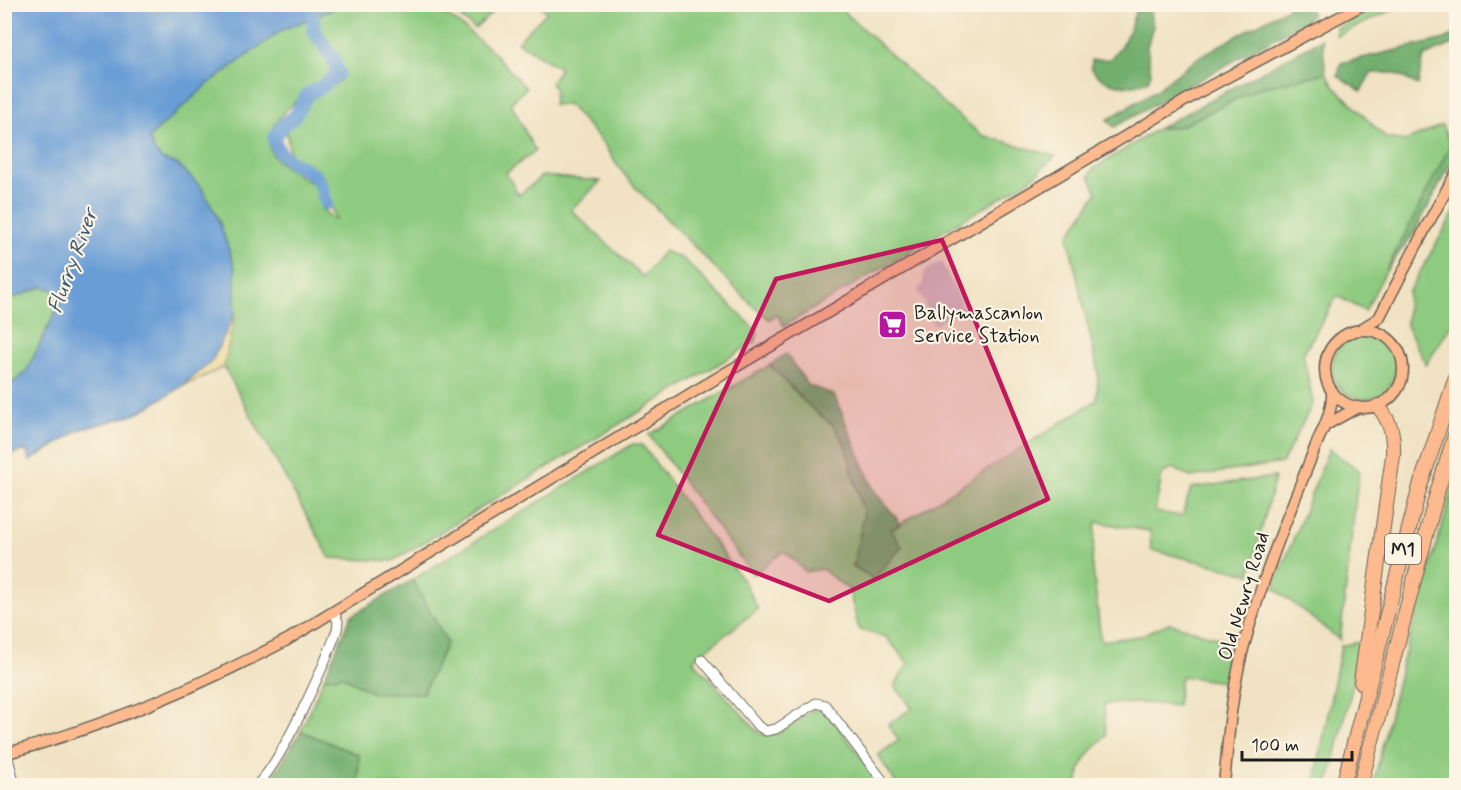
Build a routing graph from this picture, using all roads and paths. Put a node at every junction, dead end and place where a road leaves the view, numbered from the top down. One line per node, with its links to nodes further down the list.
1 (1364, 4): 12 (main road)
2 (1456, 173): 3 (main road)
3 (1379, 318): 4 (main road); 5 (main road)
4 (1361, 330): 5 (main road); 7 (main road)
5 (1386, 336): 8 (main road)
6 (1456, 377): 14 (highway, M1)
7 (1332, 392): 9 (main road); 10 (main road, Old Newry Road)
8 (1378, 406): 9 (main road); 14 (highway)
9 (1358, 407): 10 (main road)
10 (1326, 424): 19 (main road, Old Newry Road)
11 (1456, 432): 21 (highway)
12 (334, 613): 15 (main road); 17 (street)
13 (702, 660): 18 (street)
14 (1358, 724): 20 (highway)
15 (6, 754): 16 (street)
16 (15, 786)
17 (255, 786)
18 (887, 786)
19 (1224, 786)
20 (1343, 786)
21 (1360, 786)

